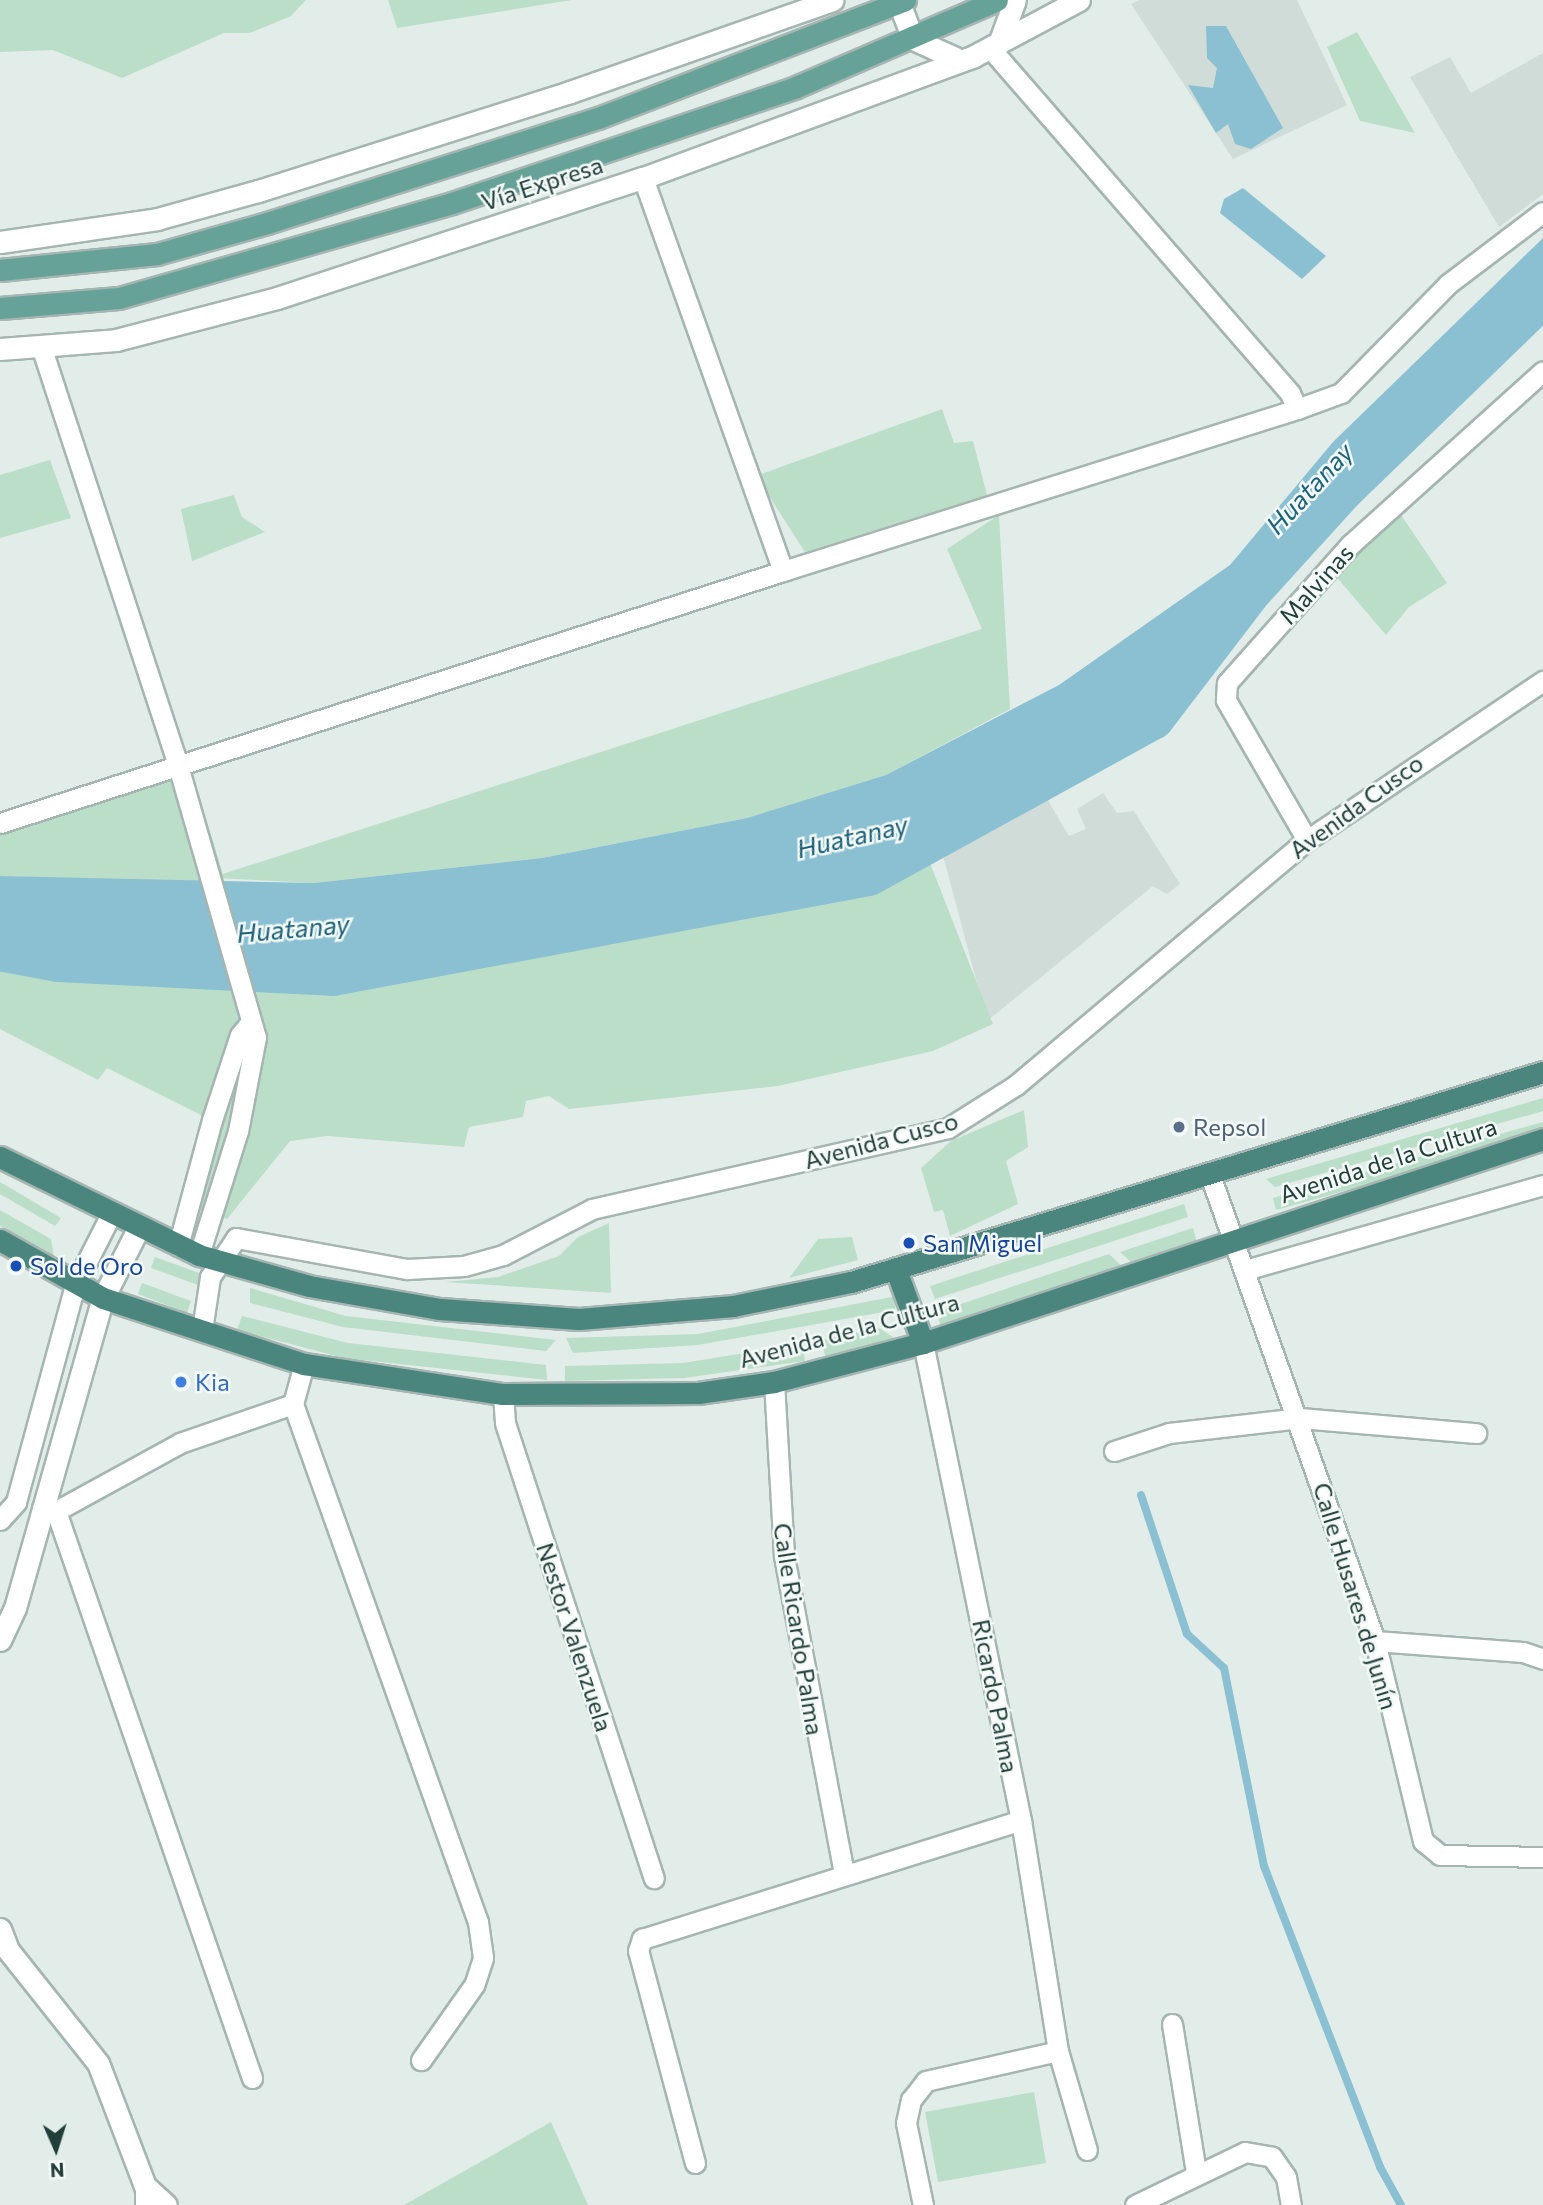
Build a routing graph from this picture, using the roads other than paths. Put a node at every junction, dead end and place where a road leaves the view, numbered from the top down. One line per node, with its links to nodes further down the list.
1 (832, 0): 11 (main road)
2 (997, 0): 6 (main road, Vía Expresa)
3 (1015, 0): 7 (main road)
4 (1079, 0): 7 (main road, Vía Expresa)
5 (900, 1): 6 (main road); 12 (main road, Vía Expresa)
6 (913, 39): 8 (main road); 13 (main road, Vía Expresa)
7 (995, 43): 8 (main road, Vía Expresa); 17 (street)
8 (956, 58): 9 (main road, Vía Expresa)
9 (643, 178): 15 (main road, Vía Expresa); 18 (street)
10 (1543, 212): 17 (street)
11 (0, 242)
12 (0, 270)
13 (0, 308)
14 (0, 349): 15 (main road, Vía Expresa)
15 (42, 349): 20 (street)
16 (1543, 371): 22 (street, Malvinas)
17 (1297, 409): 18 (street)
18 (783, 570): 20 (street)
19 (1543, 681): 22 (street, Avenida Cusco)
20 (179, 769): 21 (street); 23 (street)
21 (0, 823)
22 (1307, 839): 34 (street, Avenida Cusco)
23 (250, 1015): 33 (street); 34 (street)
24 (1543, 1072): 27 (highway, Avenida de la Cultura)
25 (1543, 1139): 31 (highway, Avenida de la Cultura)
26 (0, 1157): 29 (highway, Avenida de la Cultura)
27 (1210, 1175): 31 (street, Calle Husares de Junín); 35 (highway, Avenida de la Cultura)
28 (1543, 1185): 36 (street)
29 (110, 1216): 30 (highway, Avenida de la Cultura); 37 (street)
30 (138, 1229): 33 (highway, Avenida de la Cultura); 38 (main road)
31 (1233, 1237): 36 (street, Calle Husares de Junín); 40 (highway, Avenida de la Cultura)
32 (0, 1240): 37 (highway, Avenida de la Cultura)
33 (178, 1246): 34 (highway, Avenida de la Cultura)
34 (208, 1257): 35 (highway, Avenida de la Cultura); 39 (street)
35 (896, 1270): 40 (highway)
36 (1245, 1270): 45 (street, Calle Husares de Junín)
37 (75, 1284): 38 (highway, Avenida de la Cultura); 49 (street)
38 (103, 1298): 39 (highway, Avenida de la Cultura); 48 (main road)
39 (202, 1330): 41 (highway, Avenida de la Cultura)
40 (923, 1343): 42 (highway, Avenida de la Cultura); 53 (street, Ricardo Palma)
41 (304, 1364): 43 (highway, Avenida de la Cultura); 44 (street)
42 (775, 1382): 43 (highway, Avenida de la Cultura); 55 (street, Calle Ricardo Palma)
43 (503, 1394): 56 (street, Nestor Valenzuela)
44 (293, 1404): 48 (street); 60 (street)
45 (1300, 1418): 46 (street); 47 (street); 51 (street, Calle Husares de Junín)
46 (1476, 1433)
47 (1114, 1451)
48 (45, 1516): 50 (main road); 61 (street)
49 (0, 1520)
50 (0, 1640)
51 (1375, 1642): 52 (street); 54 (street, Calle Husares de Junín)
52 (1543, 1659)
53 (1021, 1820): 55 (street); 59 (street, Ricardo Palma)
54 (1543, 1857)
55 (844, 1873): 63 (street)
56 (654, 1878)
57 (0, 1929): 65 (main road)
58 (1172, 2024): 64 (street)
59 (1058, 2051): 62 (street, Ricardo Palma); 67 (street)
60 (421, 2060)
61 (253, 2078)
62 (1087, 2150)
63 (695, 2163)
64 (1196, 2172): 68 (street); 69 (street)
65 (145, 2196): 66 (main road)
66 (166, 2205)
67 (923, 2205)
68 (1135, 2205)
69 (1290, 2205)

